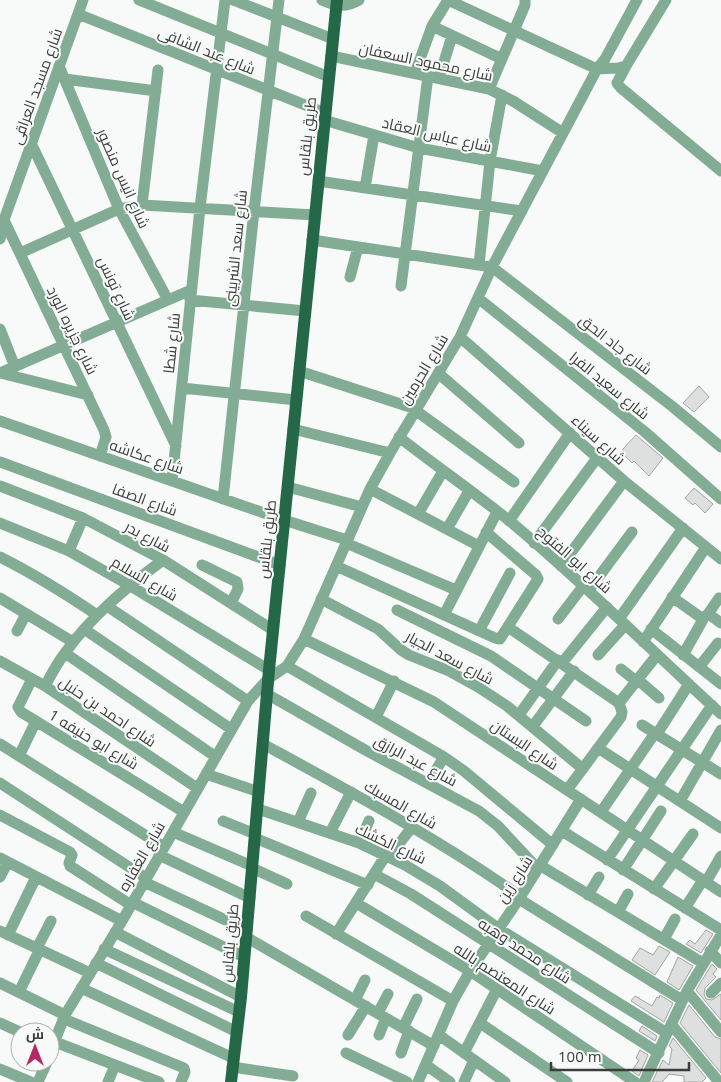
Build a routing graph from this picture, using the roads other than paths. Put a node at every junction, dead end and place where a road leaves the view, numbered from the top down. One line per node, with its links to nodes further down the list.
1 (83, 0): 13 (street, شارع مسجد العراقى)
2 (139, 0): 17 (street)
3 (224, 0): 17 (street, شارع شطا)
4 (233, 0): 14 (street)
5 (279, 0): 14 (street, شارع سعد الشربينى)
6 (322, 0): 12 (street)
7 (359, 0): 12 (street)
8 (448, 0): 15 (street); 16 (street)
9 (525, 0): 16 (street)
10 (637, 0): 26 (street, شارع الحرمين)
11 (666, 0): 24 (street)
12 (336, 3): 19 (main road, طريق بلقاس)
13 (78, 14): 23 (street, شارع مسجد العراقى); 25 (street, شارع عبد الشافى)
14 (277, 17): 19 (street); 20 (street, شارع سعد الشربينى)
15 (432, 26): 18 (street); 28 (street)
16 (514, 30): 22 (street); 26 (street)
17 (220, 33): 20 (street); 25 (street, شارع شطا)
18 (452, 36): 22 (street); 30 (street)
19 (333, 39): 21 (main road, طريق بلقاس)
20 (273, 54): 29 (street); 33 (street, شارع سعد الشربينى)
21 (331, 56): 28 (street, شارع محمود السعفان); 29 (main road, طريق بلقاس)
22 (502, 59): 32 (street)
23 (59, 66): 31 (street, شارع انيس منصور); 39 (street, شارع مسجد العراقى)
24 (626, 66): 26 (street); 42 (street)
25 (215, 69): 33 (street, شارع عبد الشافى); 49 (street, شارع شطا)
26 (597, 69): 37 (street, شارع الحرمين)
27 (158, 70): 34 (street)
28 (415, 73): 30 (street, شارع محمود السعفان)
29 (329, 77): 36 (main road, طريق بلقاس)
30 (433, 77): 32 (street, شارع محمود السعفان); 40 (street)
31 (65, 80): 34 (street); 50 (street, شارع انيس منصور)
32 (489, 89): 35 (street, شارع محمود السعفان)
33 (268, 90): 36 (street, شارع عبد الشافى); 51 (street, شارع سعد الشربينى)
34 (156, 91): 47 (street)
35 (502, 95): 37 (street, شارع محمود السعفان); 41 (street)
36 (325, 116): 38 (street, شارع عباس العقاد); 44 (main road, طريق بلقاس)
37 (563, 133): 43 (street, شارع الحرمين)
38 (374, 135): 40 (street, شارع عباس العقاد); 45 (street)
39 (31, 143): 54 (street, شارع مسجد العراقى); 55 (street, شارع تونس)
40 (419, 148): 41 (street, شارع عباس العقاد); 46 (street)
41 (490, 161): 43 (street, شارع عباس العقاد); 48 (street)
42 (721, 171)
43 (543, 172): 52 (street, شارع الحرمين)
44 (318, 181): 45 (street); 53 (main road, طريق بلقاس)
45 (365, 188): 46 (street)
46 (412, 195): 48 (street); 60 (street)
47 (142, 205): 49 (street); 50 (street)
48 (486, 206): 52 (street); 61 (street)
49 (200, 208): 51 (street); 65 (street, شارع شطا)
50 (119, 209): 55 (street); 67 (street, شارع انيس منصور)
51 (254, 211): 53 (street); 68 (street, شارع سعد الشربينى)
52 (522, 211): 62 (street, شارع الحرمين)
53 (315, 215): 57 (main road, طريق بلقاس)
54 (4, 220): 56 (street, شارع مسجد العراقى); 59 (street, شارع جزيره الورد)
55 (72, 229): 59 (street); 70 (street, شارع تونس)
56 (0, 239)
57 (312, 240): 58 (street); 69 (main road, طريق بلقاس)
58 (358, 247): 60 (street); 63 (street)
59 (20, 253): 73 (street, شارع جزيره الورد)
60 (405, 254): 61 (street); 64 (street)
61 (480, 265): 62 (street)
62 (492, 267): 66 (street, شارع الحرمين); 89 (street, شارع جاد الحق)
63 (350, 277)
64 (401, 286)
65 (191, 295): 67 (street); 68 (street); 78 (street, شارع شطا)
66 (478, 298): 72 (street, شارع الحرمين); 103 (street, شارع سعيد الفرا)
67 (168, 300): 70 (street)
68 (244, 305): 69 (street); 79 (street, شارع سعد الشربينى)
69 (305, 311): 75 (main road, طريق بلقاس)
70 (117, 323): 73 (street); 88 (street, شارع تونس)
71 (0, 329): 74 (street)
72 (460, 337): 77 (street, شارع الحرمين); 85 (street, شارع سيناء)
73 (64, 346): 74 (street); 80 (street, شارع جزيره الورد)
74 (15, 367): 76 (street)
75 (299, 371): 81 (main road, طريق بلقاس); 82 (street)
76 (0, 373): 80 (street)
77 (438, 373): 82 (street, شارع الحرمين); 87 (street)
78 (182, 388): 79 (street); 88 (street, شارع شطا)
79 (234, 394): 81 (street); 102 (street, شارع سعد الشربينى)
80 (88, 395): 91 (street, شارع جزيره الورد)
81 (296, 400): 84 (main road, طريق بلقاس)
82 (416, 409): 86 (street, شارع الحرمين); 97 (street)
83 (0, 421): 91 (street, شارع عكاشه)
84 (293, 429): 90 (street); 99 (main road, طريق بلقاس)
85 (570, 433): 92 (street, شارع سيناء); 109 (street)
86 (399, 437): 90 (street, شارع الحرمين); 94 (street, شارع ابو الفتوح)
87 (519, 443)
88 (176, 446): 95 (street, شارع شطا)
89 (721, 448)
90 (390, 452): 100 (street, شارع الحرمين)
91 (100, 456): 95 (street, شارع عكاشه)
92 (597, 458): 96 (street, شارع سيناء); 116 (street)
93 (0, 462): 123 (street, شارع الصفا)
94 (443, 471): 101 (street, شارع ابو الفتوح); 106 (street)
95 (172, 481): 102 (street, شارع عكاشه)
96 (624, 481): 111 (street, شارع سيناء); 126 (street)
97 (514, 482)
98 (0, 486): 107 (street, شارع بدر)
99 (288, 487): 104 (street); 108 (main road, طريق بلقاس)
100 (370, 489): 104 (street, شارع الحرمين); 106 (street)
101 (469, 491): 105 (street, شارع ابو الفتوح); 112 (street)
102 (223, 499): 108 (street, شارع عكاشه)
103 (721, 499)
104 (362, 507): 115 (street, شارع الحرمين)
105 (497, 512): 109 (street, شارع ابو الفتوح); 113 (street)
106 (418, 514): 112 (street)
107 (83, 518): 119 (street); 122 (street, شارع بدر)
108 (284, 520): 115 (street, شارع عكاشه); 123 (main road, طريق بلقاس)
109 (509, 521): 116 (street, شارع ابو الفتوح)
110 (0, 523): 119 (street, شارع السلام)
111 (683, 528): 118 (street, شارع سيناء); 144 (street)
112 (447, 529): 117 (street)
113 (486, 532): 117 (street); 146 (street)
114 (632, 532): 129 (street)
115 (347, 542): 125 (street, شارع الحرمين); 130 (street, شارع عكاشه)
116 (534, 543): 126 (street, شارع ابو الفتوح)
117 (479, 546): 130 (street)
118 (706, 546): 121 (street, شارع سيناء); 131 (street)
119 (69, 551): 128 (street, شارع السلام)
120 (0, 557): 140 (street)
121 (721, 559)
122 (163, 560): 128 (street); 135 (street, شارع بدر)
123 (280, 565): 149 (main road, طريق بلقاس)
124 (202, 566): 135 (street)
125 (336, 566): 134 (street, شارع الحرمين); 141 (street)
126 (561, 566): 129 (street, شارع ابو الفتوح)
127 (510, 573): 151 (street)
128 (129, 585): 136 (street); 166 (street, شارع السلام)
129 (586, 588): 137 (street, شارع ابو الفتوح); 143 (street)
130 (456, 590): 141 (street)
131 (672, 597): 142 (street); 148 (street)
132 (0, 598): 139 (street)
133 (718, 598): 142 (street)
134 (321, 599): 152 (street, شارع الحرمين); 181 (street, شارع سعد الجيار)
135 (231, 603): 149 (street, شارع بدر)
136 (107, 606): 140 (street); 178 (street)
137 (607, 607): 144 (street, شارع ابو الفتوح); 160 (street)
138 (397, 610): 173 (street)
139 (26, 614): 150 (street); 153 (street)
140 (97, 615): 147 (street)
141 (444, 615): 151 (street)
142 (706, 616): 145 (street); 159 (street)
143 (558, 619)
144 (622, 622): 154 (street, شارع ابو الفتوح); 157 (street)
145 (721, 623)
146 (508, 627): 151 (street); 160 (street)
147 (84, 629): 153 (street); 187 (street)
148 (651, 629): 154 (street); 159 (street)
149 (273, 630): 166 (main road, طريق بلقاس)
150 (17, 631)
151 (479, 631)
152 (304, 639): 162 (street, شارع الحرمين); 169 (street, شارع البستان)
153 (73, 642): 156 (street)
154 (643, 642): 158 (street, شارع ابو الفتوح)
155 (718, 643): 163 (street)
156 (64, 653): 172 (street); 196 (street)
157 (598, 655)
158 (657, 655): 168 (street); 170 (street, شارع ابو الفتوح)
159 (684, 655): 163 (street)
160 (560, 661): 165 (street); 173 (street)
161 (1, 663): 167 (street, شارع احمد بن حنبل)
162 (287, 666): 166 (street, شارع الحرمين); 182 (street)
163 (700, 667): 171 (street)
164 (622, 669): 168 (street)
165 (574, 671): 175 (street); 179 (street)
166 (269, 674): 174 (main road, طريق بلقاس); 178 (street, شارع الغفاره)
167 (32, 679): 172 (street, شارع احمد بن حنبل); 183 (street, شارع ابو حنيفه 1)
168 (637, 680): 176 (street); 179 (street)
169 (394, 681): 182 (street); 207 (street, شارع البستان)
170 (689, 684): 180 (street, شارع ابو الفتوح); 189 (street)
171 (721, 684)
172 (44, 686): 206 (street, شارع احمد بن حنبل)
173 (538, 688): 175 (street); 181 (street)
174 (267, 694): 191 (main road, طريق بلقاس); 204 (street, شارع عبد الرازق)
175 (554, 698): 184 (street); 186 (street)
176 (658, 698)
177 (721, 698): 180 (street)
178 (248, 701): 187 (street, شارع الغفاره)
179 (619, 703): 193 (street)
180 (716, 709): 194 (street)
181 (519, 715): 186 (street, شارع سعد الجيار)
182 (376, 717): 197 (street)
183 (36, 721): 195 (street); 215 (street, شارع ابو حنيفه 1)
184 (586, 721)
185 (642, 725): 189 (street)
186 (534, 726): 199 (street, شارع سعد الجيار)
187 (231, 730): 196 (street, شارع الغفاره)
188 (721, 730): 192 (street)
189 (656, 734): 194 (street); 200 (street)
190 (0, 744): 195 (street)
191 (263, 744): 208 (main road, طريق بلقاس); 209 (street, شارع المسبك)
192 (717, 744): 198 (street)
193 (598, 748): 199 (street); 200 (street)
194 (682, 750): 198 (street); 205 (street)
195 (19, 756): 232 (street)
196 (216, 757): 201 (street, شارع الغفاره)
197 (444, 757): 204 (street); 231 (street)
198 (702, 762): 202 (street); 212 (street)
199 (583, 768): 207 (street)
200 (630, 769): 205 (street); 216 (street)
201 (206, 774): 206 (street, شارع الغفاره); 208 (street)
202 (721, 774)
203 (0, 783): 245 (street)
204 (428, 783): 239 (street, شارع عبد الرازق)
205 (657, 786): 212 (street); 223 (street)
206 (198, 788): 215 (street, شارع الغفاره)
207 (567, 790): 211 (street, شارع البستان)
208 (259, 792): 213 (main road, طريق بلقاس)
209 (351, 792): 221 (street, شارع المسبك); 226 (street)
210 (311, 793): 220 (street)
211 (581, 799): 216 (street, شارع البستان); 224 (street, شارع زين)
212 (680, 801): 222 (street)
213 (258, 809): 220 (street, شارع الكشك); 228 (main road, طريق بلقاس)
214 (661, 811): 229 (street)
215 (184, 812): 225 (street, شارع الغفاره)
216 (601, 812): 223 (street, شارع البستان)
217 (0, 815): 256 (street)
218 (222, 821): 228 (street)
219 (369, 821): 230 (street)
220 (298, 822): 226 (street, شارع الكشك)
221 (412, 826): 233 (street); 254 (street, شارع المسبك)
222 (721, 827)
223 (627, 830): 229 (street, شارع البستان); 236 (street)
224 (562, 831): 231 (street, شارع زين); 236 (street)
225 (173, 832): 232 (street, شارع الغفاره); 238 (street)
226 (330, 833): 230 (street, شارع الكشك)
227 (692, 834): 237 (street)
228 (255, 836): 238 (main road, طريق بلقاس); 248 (street)
229 (642, 840): 237 (street, شارع البستان); 240 (street)
230 (359, 843): 233 (street, شارع الكشك)
231 (553, 845): 239 (street, شارع زين)
232 (162, 851): 245 (street, شارع الغفاره); 253 (street)
233 (388, 856): 241 (street); 263 (street, شارع الكشك)
234 (721, 856): 246 (street)
235 (4, 860): 242 (street); 243 (street)
236 (607, 860): 240 (street)
237 (674, 861): 246 (street, شارع البستان); 249 (street)
238 (252, 867): 247 (street); 253 (main road, طريق بلقاس)
239 (540, 868): 252 (street, شارع عبد الرازق); 254 (street, شارع زين)
240 (623, 870): 249 (street)
241 (374, 874): 248 (street); 271 (street, شارع محمد وهبه)
242 (0, 877)
243 (36, 877): 262 (street); 266 (street)
244 (599, 877): 252 (street)
245 (145, 880): 256 (street, شارع الغفاره); 267 (street)
246 (704, 881): 250 (street, شارع البستان); 257 (street)
247 (287, 884)
248 (368, 885): 255 (street)
249 (654, 889): 257 (street)
250 (721, 892)
251 (628, 894): 258 (street)
252 (588, 895): 258 (street, شارع عبد الرازق)
253 (250, 898): 267 (main road, طريق بلقاس)
254 (520, 898): 263 (street, شارع زين); 288 (street, شارع المسبك)
255 (356, 902): 268 (street); 279 (street, شارع المعتصم بالله)
256 (132, 904): 262 (street, شارع الغفاره); 275 (street)
257 (685, 908): 264 (street)
258 (618, 912): 270 (street, شارع عبد الرازق)
259 (306, 916): 268 (street)
260 (676, 919): 270 (street)
261 (51, 921): 272 (street)
262 (122, 921): 265 (street, شارع الغفاره)
263 (499, 929): 271 (street, شارع زين); 299 (street, شارع الكشك)
264 (721, 930)
265 (115, 932): 273 (street, شارع الغفاره); 289 (street)
266 (4, 933): 272 (street)
267 (246, 934): 275 (main road, طريق بلقاس); 291 (street)
268 (336, 934): 292 (street)
269 (721, 935): 274 (street)
270 (664, 940): 276 (street, شارع عبد الرازق)
271 (488, 944): 279 (street, شارع زين); 309 (street, شارع محمد وهبه)
272 (38, 949): 278 (street); 285 (street)
273 (104, 949): 278 (street, شارع الغفاره); 294 (street)
274 (710, 951): 276 (street); 277 (street)
275 (244, 957): 289 (main road, طريق بلقاس)
276 (703, 963): 288 (street)
277 (721, 963)
278 (93, 968): 283 (street, شارع الغفاره); 301 (street)
279 (470, 971): 284 (street, شارع المعتصم بالله); 292 (street, شارع زين)
280 (365, 980): 291 (street)
281 (0, 983): 285 (street)
282 (721, 983): 287 (street)
283 (81, 988): 296 (street, شارع الغفاره); 311 (street)
284 (497, 989): 297 (street); 328 (street, شارع المعتصم بالله)
285 (19, 992): 296 (street)
286 (388, 994): 295 (street)
287 (711, 994)
288 (684, 995): 299 (street); 302 (street, شارع المسبك)
289 (241, 997): 294 (main road, طريق بلقاس)
290 (417, 999): 300 (street)
291 (355, 1000): 293 (street)
292 (453, 1001): 305 (street, شارع زين)
293 (366, 1006): 295 (street); 303 (street)
294 (239, 1012): 301 (main road, طريق بلقاس)
295 (382, 1016): 300 (street); 304 (street)
296 (64, 1017): 298 (street, شارع الغفاره); 316 (street)
297 (480, 1023): 310 (street); 327 (street)
298 (60, 1027)
299 (669, 1029): 309 (street); 330 (street, شارع الكشك)
300 (406, 1030): 305 (street); 308 (street)
301 (237, 1032): 311 (main road, طريق بلقاس)
302 (721, 1032)
303 (348, 1035)
304 (379, 1035)
305 (436, 1040): 310 (street); 313 (street, شارع زين)
306 (60, 1049): 312 (street)
307 (346, 1053): 322 (street)
308 (401, 1053)
309 (658, 1053): 329 (street)
310 (469, 1057): 325 (street); 326 (street)
311 (233, 1062): 315 (street); 321 (main road, طريق بلقاس)
312 (115, 1065): 317 (street); 319 (street)
313 (426, 1065): 323 (street, شارع زين); 324 (street)
314 (0, 1069): 318 (street)
315 (293, 1076)
316 (183, 1078)
317 (143, 1079): 320 (street)
318 (31, 1082)
319 (108, 1082)
320 (159, 1082)
321 (231, 1082)
322 (408, 1082)
323 (418, 1082)
324 (450, 1082)
325 (464, 1082)
326 (505, 1082)
327 (567, 1082)
328 (635, 1082)
329 (644, 1082)
330 (719, 1082)

